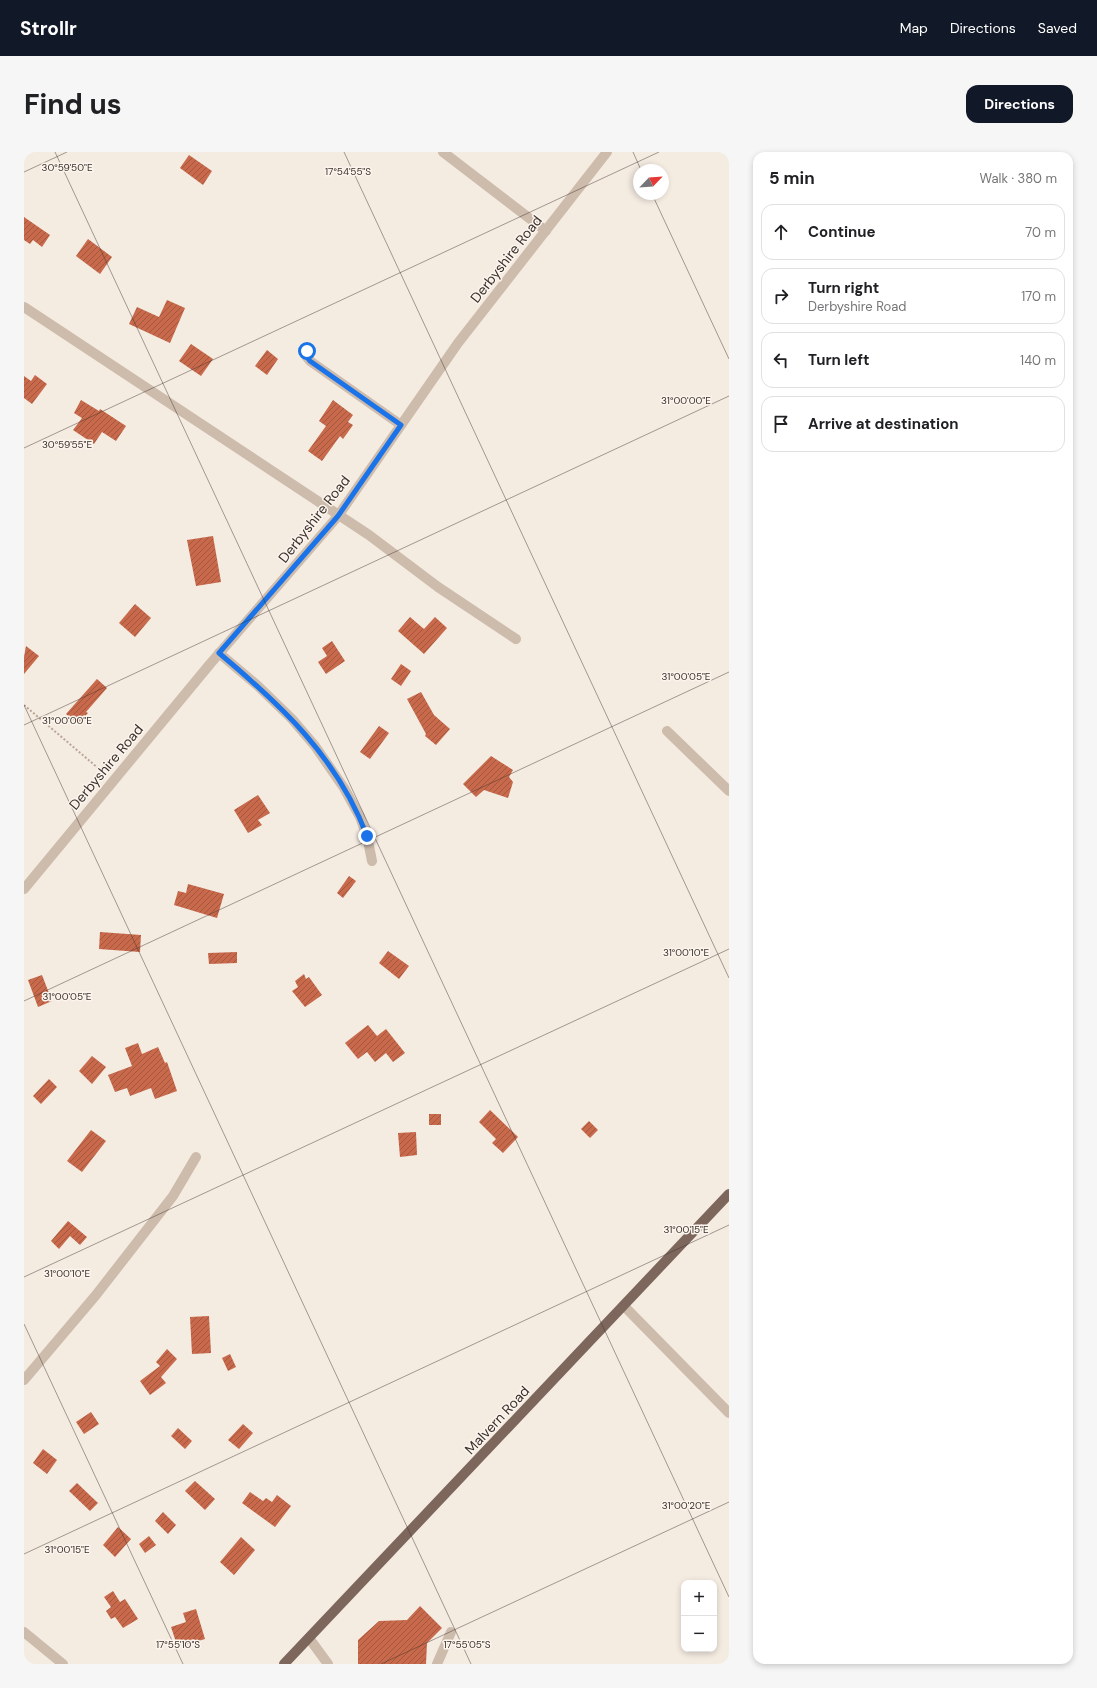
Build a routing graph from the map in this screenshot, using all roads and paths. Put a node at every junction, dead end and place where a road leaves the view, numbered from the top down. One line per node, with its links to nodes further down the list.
1 (443, 152): 3 (street)
2 (607, 152): 3 (street, Derbyshire Road)
3 (546, 231): 6 (street, Derbyshire Road)
4 (24, 307): 7 (street)
5 (307, 351): 6 (street)
6 (401, 425): 7 (street, Derbyshire Road)
7 (338, 516): 8 (street); 9 (street, Derbyshire Road)
8 (516, 639)
9 (219, 653): 12 (street, Derbyshire Road); 14 (street)
10 (24, 705): 12 (path)
11 (667, 731): 13 (street)
12 (113, 781): 15 (street, Derbyshire Road)
13 (729, 791)
14 (372, 860)
15 (24, 889)
16 (196, 1157): 19 (street)
17 (729, 1194): 18 (main road, Malvern Road)
18 (624, 1306): 20 (street); 23 (main road, Malvern Road)
19 (24, 1380)
20 (729, 1413)
21 (24, 1632): 24 (street)
22 (451, 1632): 27 (street)
23 (309, 1638): 25 (main road, Malvern Road); 26 (street)
24 (63, 1664)
25 (284, 1664)
26 (328, 1664)
27 (437, 1664)

